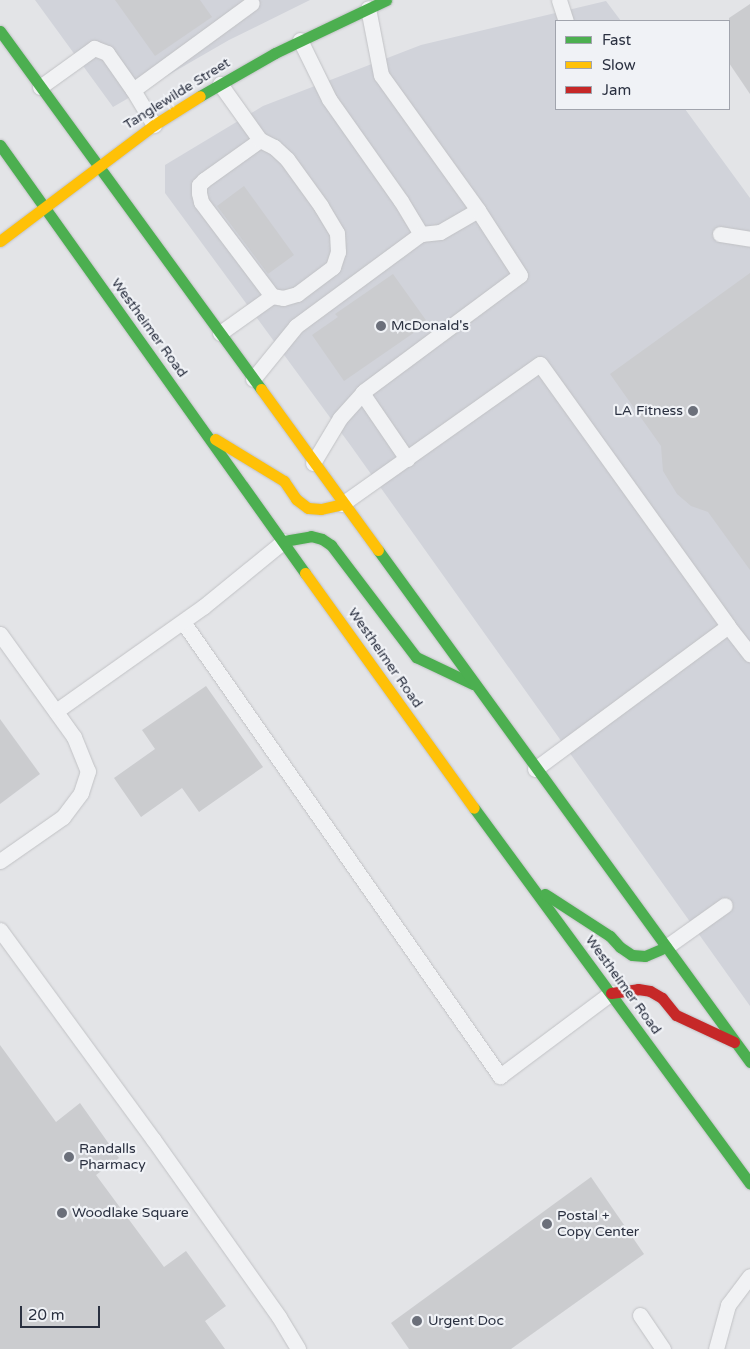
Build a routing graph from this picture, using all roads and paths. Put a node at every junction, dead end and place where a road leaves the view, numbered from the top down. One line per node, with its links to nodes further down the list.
1 (386, 0): 4 (main road, Tanglewilde Street)
2 (559, 0): 5 (lane)
3 (252, 2): 10 (lane)
4 (368, 8): 7 (main road, Tanglewilde Street); 16 (lane)
5 (566, 20)
6 (0, 31): 9 (main road)
7 (300, 40): 8 (main road, Tanglewilde Street); 17 (lane)
8 (220, 84): 11 (main road, Tanglewilde Street); 12 (lane)
9 (40, 87): 10 (lane); 14 (main road)
10 (133, 90): 11 (lane)
11 (154, 125): 14 (main road, Tanglewilde Street)
12 (260, 140): 21 (lane); 21 (lane)
13 (0, 145): 15 (main road, Westheimer Road)
14 (98, 166): 15 (main road, Tanglewilde Street); 22 (main road)
15 (44, 207): 20 (main road, Tanglewilde Street); 25 (main road, Westheimer Road)
16 (478, 210): 17 (lane); 24 (lane)
17 (421, 234): 23 (lane)
18 (720, 234): 19 (lane)
19 (750, 239)
20 (0, 241)
21 (272, 296): 22 (lane)
22 (220, 333): 23 (main road)
23 (253, 379): 27 (main road)
24 (362, 393): 26 (lane); 27 (lane)
25 (206, 434): 28 (main road); 29 (main road, Westheimer Road)
26 (407, 459): 28 (lane); 31 (lane)
27 (313, 463): 28 (main road)
28 (342, 504): 34 (main road)
29 (284, 542): 30 (lane); 34 (main road); 38 (main road, Westheimer Road)
30 (183, 622): 35 (lane); 42 (lane)
31 (728, 626): 33 (lane); 36 (lane)
32 (0, 634): 35 (lane)
33 (750, 654)
34 (474, 685): 36 (main road)
35 (56, 711): 37 (lane)
36 (535, 769): 41 (main road)
37 (0, 861)
38 (531, 885): 41 (main road); 42 (main road, Westheimer Road)
39 (725, 905): 41 (lane)
40 (0, 930): 48 (lane)
41 (666, 947): 43 (main road)
42 (610, 993): 43 (main road); 45 (main road, Westheimer Road)
43 (737, 1044): 44 (main road)
44 (750, 1062)
45 (750, 1184)
46 (750, 1276): 50 (lane)
47 (640, 1316): 49 (lane)
48 (298, 1349)
49 (664, 1349)
50 (716, 1349)

